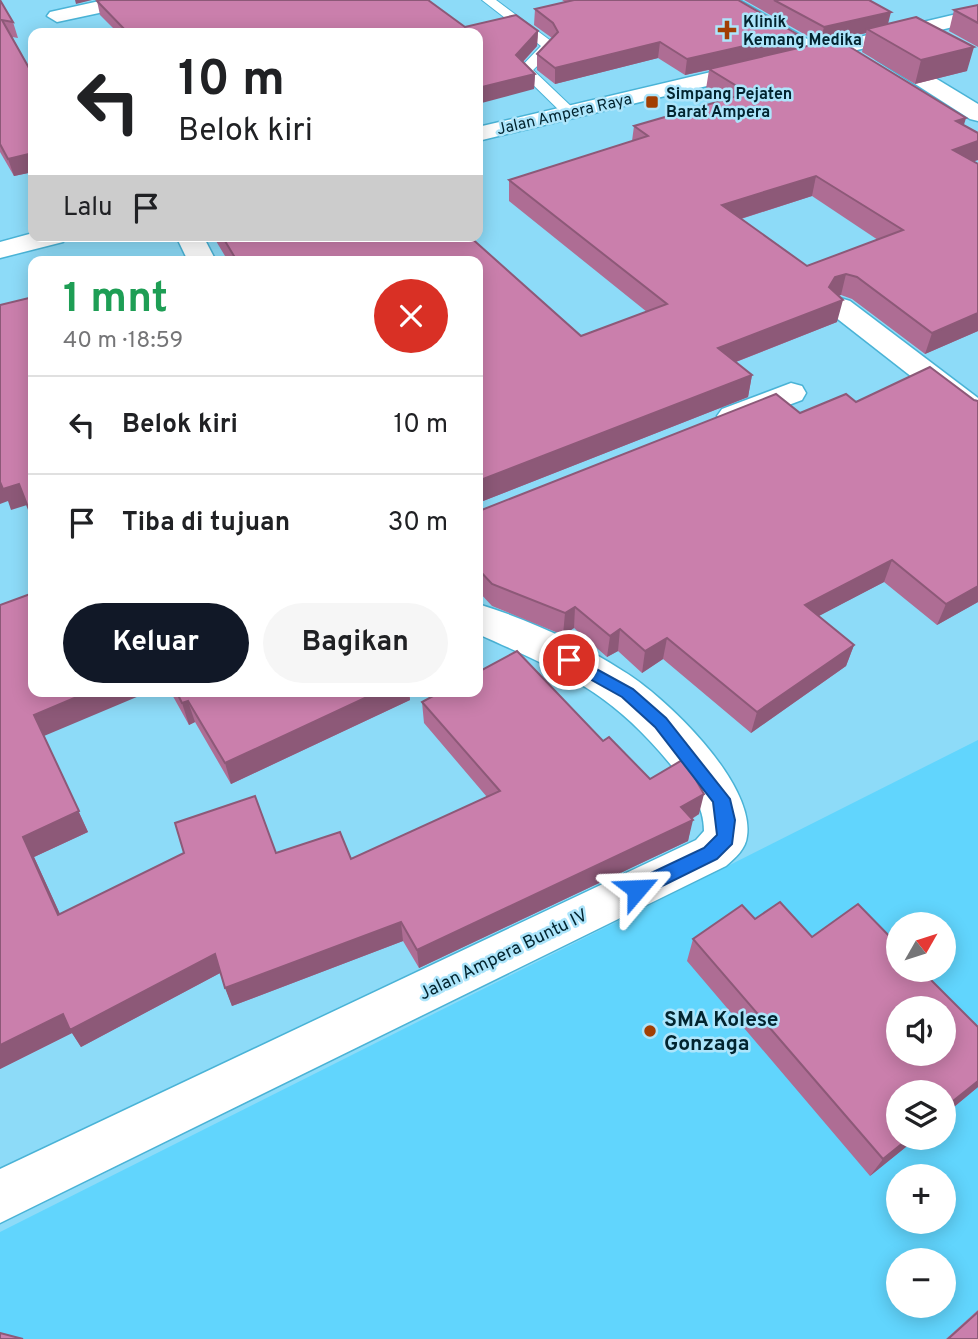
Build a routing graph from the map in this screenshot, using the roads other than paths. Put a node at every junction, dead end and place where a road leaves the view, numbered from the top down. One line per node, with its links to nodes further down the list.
1 (42, 0): 6 (street)
2 (134, 0): 6 (street)
3 (488, 0): 10 (lane)
4 (724, 0): 8 (street)
5 (978, 15): 9 (street)
6 (57, 16): 7 (street)
7 (68, 28)
8 (827, 50): 9 (street); 10 (street, Jalan Ampera Raya)
9 (865, 58): 11 (street); 13 (street)
10 (570, 113): 12 (street, Jalan Ampera Raya)
11 (978, 114)
12 (483, 133)
13 (978, 136)
14 (31, 242): 15 (street)
15 (0, 250)
16 (840, 307): 18 (street)
17 (791, 393): 19 (street)
18 (978, 413)
19 (703, 428)
20 (483, 620): 21 (street, Jalan Ampera Buntu IV)
21 (0, 1197)

